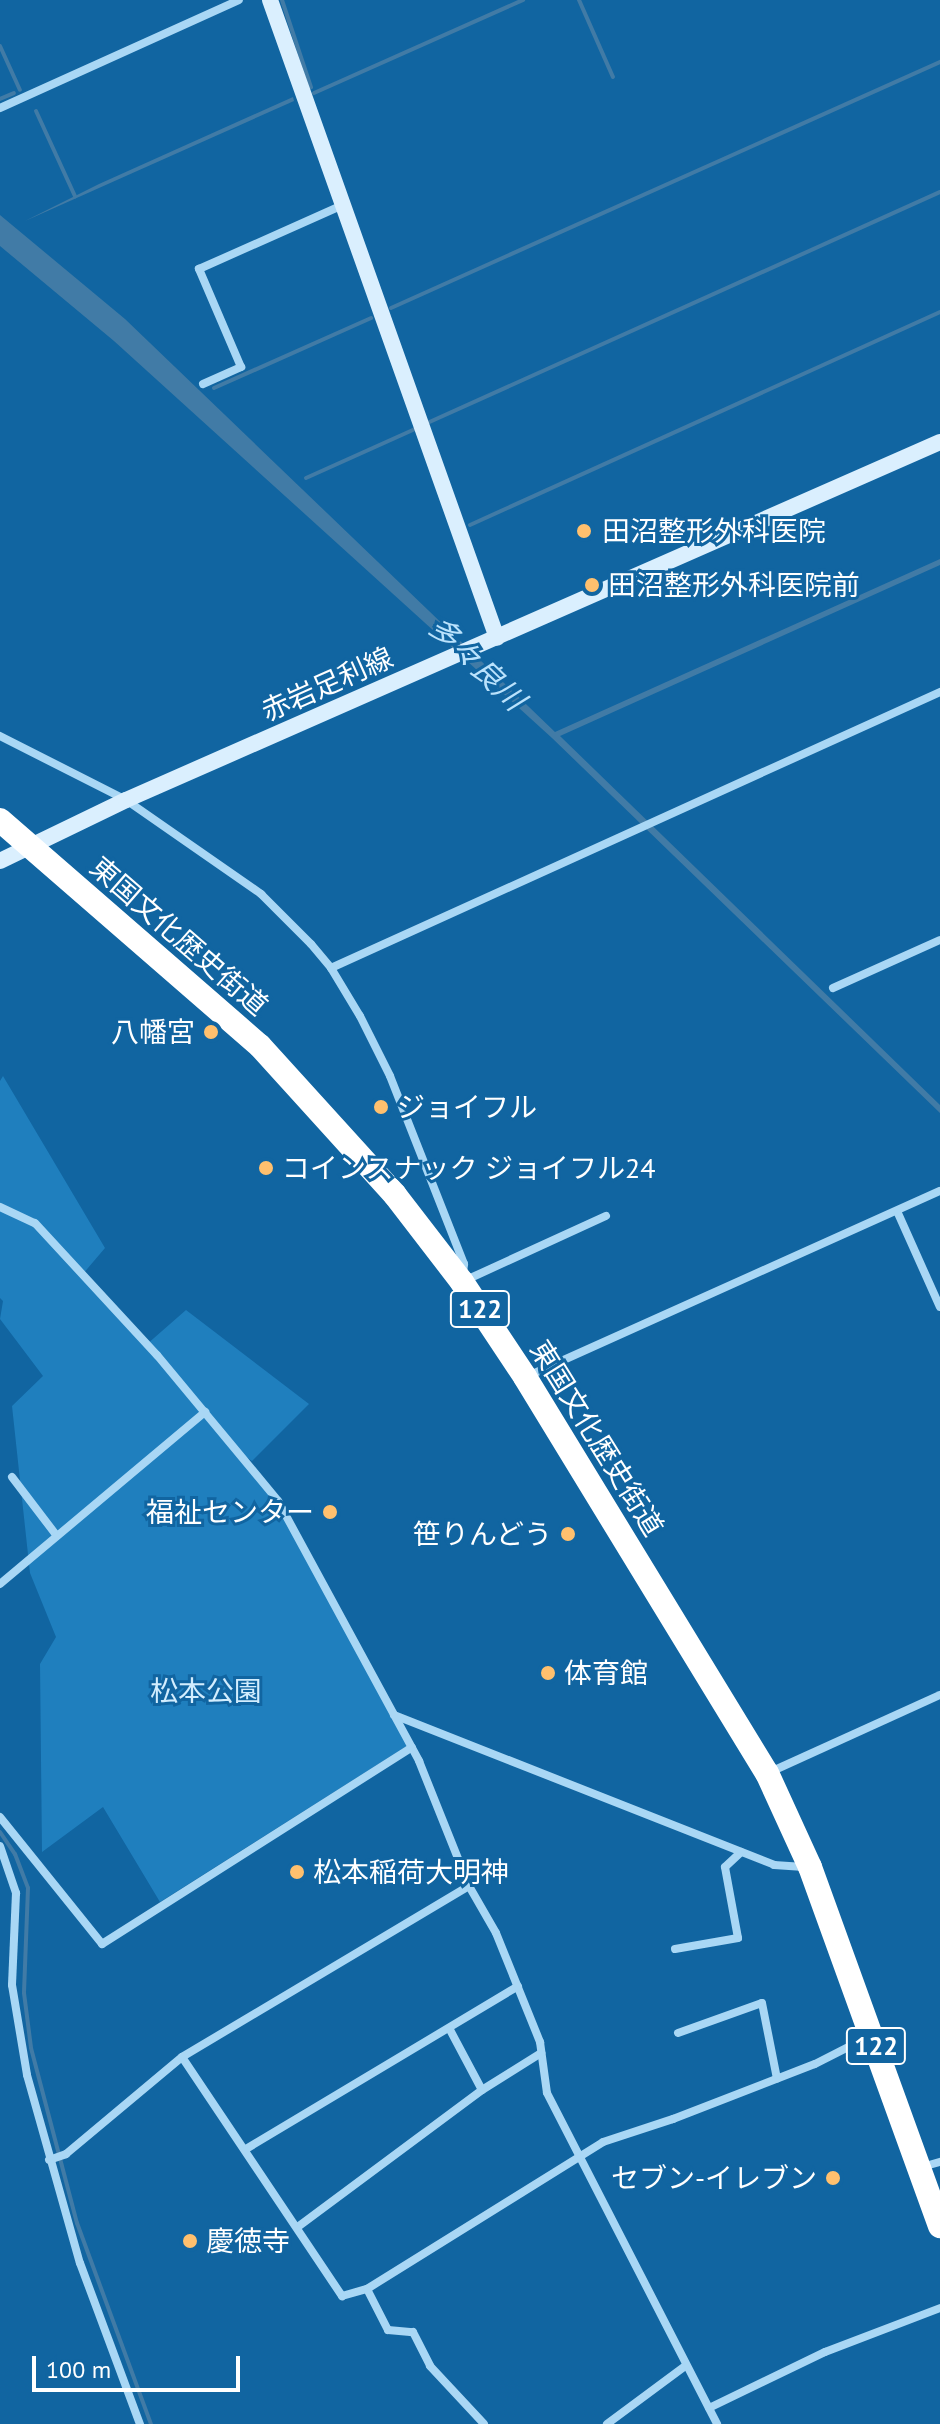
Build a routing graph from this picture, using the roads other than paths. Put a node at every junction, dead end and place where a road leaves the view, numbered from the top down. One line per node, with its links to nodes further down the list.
1 (239, 0): 3 (street)
2 (270, 0): 4 (main road)
3 (0, 108)
4 (344, 205): 5 (street); 7 (main road)
5 (203, 384)
6 (940, 442): 7 (main road, 赤岩足利線)
7 (497, 638): 10 (main road, 赤岩足利線)
8 (940, 692): 15 (street)
9 (0, 736): 10 (street)
10 (126, 800): 12 (main road, 赤岩足利線); 15 (street)
11 (0, 820): 12 (highway, 東国文化歴史街道 / 122)
12 (29, 844): 13 (main road, 赤岩足利線); 21 (highway, 東国文化歴史街道 / 122)
13 (0, 861)
14 (940, 940): 16 (street)
15 (331, 968): 21 (street)
16 (833, 988)
17 (940, 1191): 19 (street)
18 (0, 1207): 24 (street)
19 (897, 1211): 22 (street); 23 (street)
20 (606, 1216): 21 (street)
21 (462, 1282): 23 (highway, 東国文化歴史街道 / 122)
22 (940, 1307)
23 (525, 1377): 31 (highway, 東国文化歴史街道 / 122)
24 (205, 1412): 26 (street); 29 (street)
25 (12, 1477): 26 (street)
26 (57, 1536): 27 (street)
27 (0, 1584)
28 (940, 1695): 31 (street)
29 (393, 1715): 30 (street); 34 (street)
30 (412, 1747): 32 (street); 36 (street)
31 (767, 1773): 35 (highway, 東国文化歴史街道 / 122)
32 (0, 1817)
33 (0, 1846): 48 (street)
34 (741, 1852): 35 (street); 37 (street)
35 (810, 1867): 41 (highway, 東国文化歴史街道 / 122)
36 (469, 1886): 38 (street); 43 (street)
37 (675, 1949)
38 (518, 1986): 39 (street); 42 (street)
39 (449, 2028): 45 (street); 46 (street)
40 (678, 2033): 44 (street)
41 (872, 2035): 44 (street); 49 (highway, 東国文化歴史街道 / 122)
42 (541, 2053): 45 (street); 47 (street)
43 (182, 2057): 46 (street); 48 (street)
44 (777, 2079): 47 (street)
45 (482, 2090): 50 (street)
46 (246, 2149): 50 (street)
47 (582, 2156): 52 (street); 54 (street)
48 (49, 2160): 56 (street)
49 (930, 2165): 51 (highway, 東国文化歴史街道 / 122)
50 (299, 2226): 52 (street)
51 (940, 2226)
52 (367, 2289): 57 (street)
53 (940, 2308): 55 (street)
54 (685, 2366): 55 (street); 58 (street)
55 (709, 2408): 59 (street)
56 (140, 2424)
57 (484, 2424)
58 (607, 2424)
59 (717, 2424)

